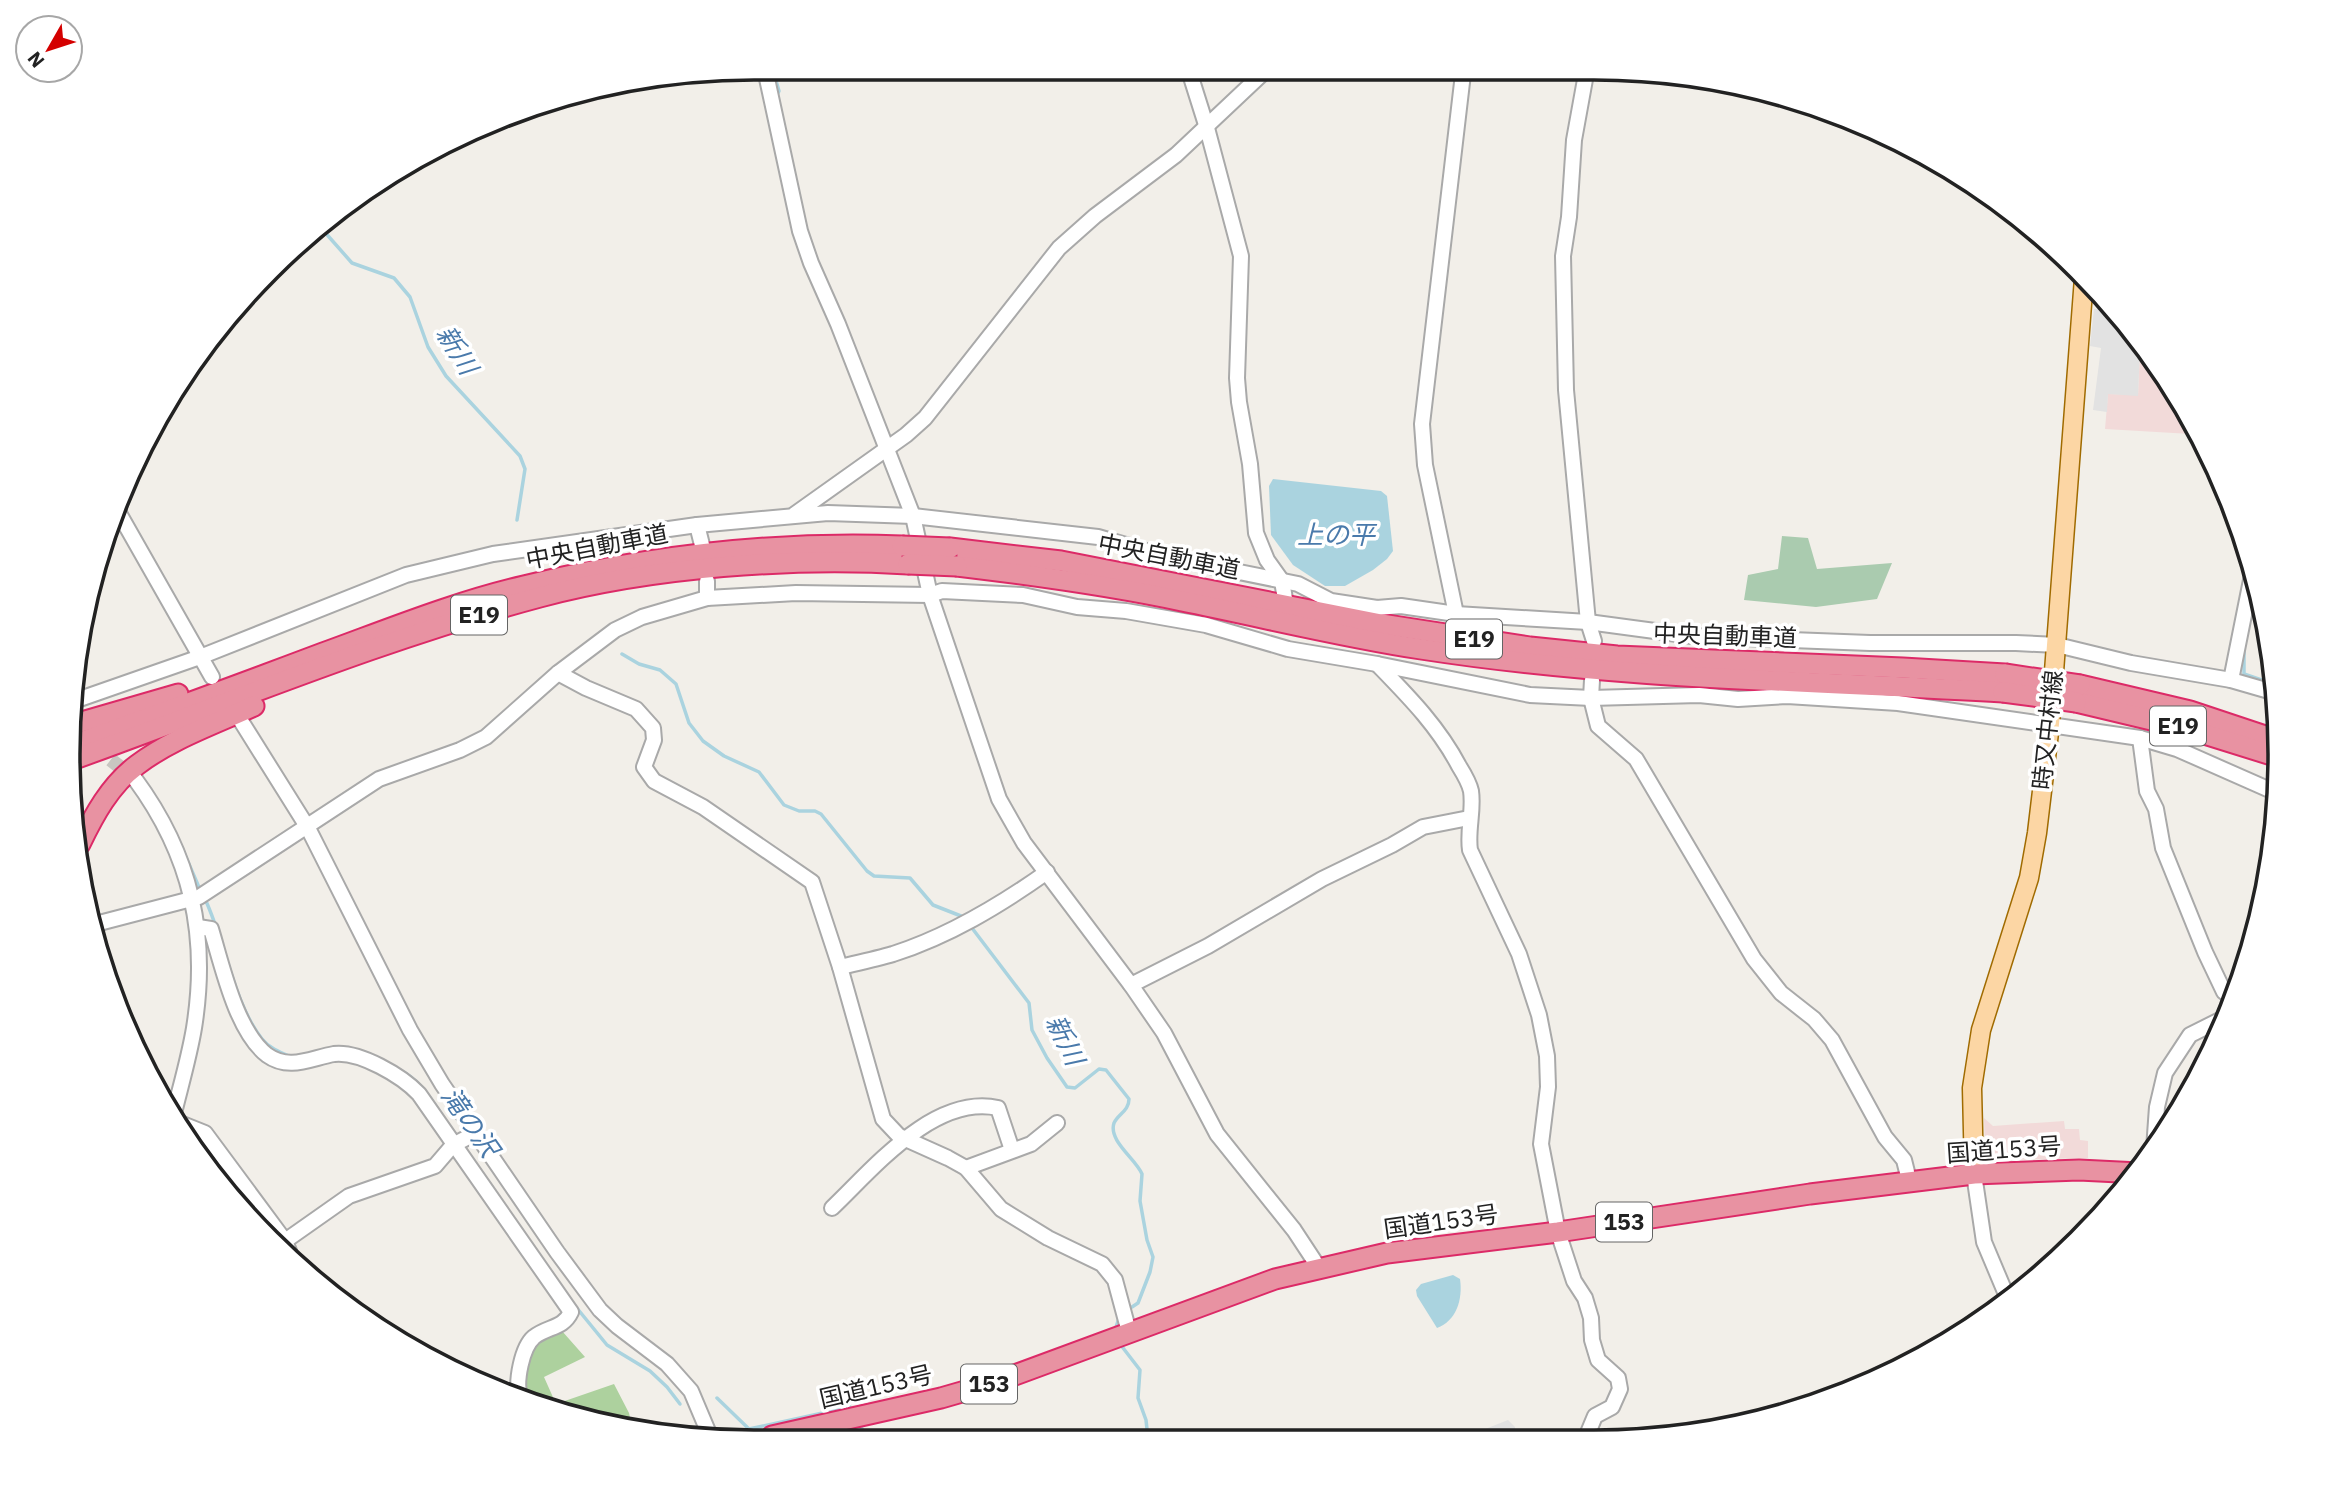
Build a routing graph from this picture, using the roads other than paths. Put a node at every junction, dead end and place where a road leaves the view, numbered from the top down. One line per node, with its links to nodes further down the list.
1 (767, 80): 8 (street)
2 (1191, 80): 6 (street)
3 (1256, 80): 6 (street)
4 (1462, 80): 21 (street)
5 (1585, 80): 23 (street)
6 (1207, 128): 8 (street); 16 (street)
7 (2083, 291): 26 (main road, 時又中村線)
8 (886, 450): 9 (street); 10 (street)
9 (795, 514): 10 (street); 12 (street)
10 (913, 516): 16 (street); 18 (street)
11 (123, 520): 27 (street)
12 (697, 525): 13 (street); 27 (street)
13 (702, 545)
14 (905, 555): 22 (highway, 中央自動車道 / E19); 24 (highway, 中央自動車道 / E19); 34 (highway, 中央自動車道 / E19, bridge)
15 (707, 581): 19 (street)
16 (1282, 581): 20 (street); 21 (street)
17 (2249, 592): 32 (street)
18 (930, 595): 19 (street); 28 (street); 50 (street)
19 (707, 598): 29 (street)
20 (1285, 599)
21 (1456, 614): 23 (street)
22 (466, 619): 44 (highway, 中央自動車道 / E19); 49 (highway)
23 (1588, 622): 25 (street); 26 (street)
24 (394, 627): 38 (highway); 42 (highway, 中央自動車道 / E19)
25 (1594, 641)
26 (2057, 645): 32 (street); 39 (main road, 時又中村線)
27 (200, 657): 30 (street); 35 (street)
28 (1377, 664): 36 (street); 47 (street)
29 (558, 673): 48 (street); 54 (street)
30 (212, 677)
31 (1592, 680): 36 (street)
32 (2231, 680): 33 (street)
33 (2265, 690)
34 (2078, 693): 40 (highway, 中央自動車道 / E19); 43 (highway, 中央自動車道 / E19)
35 (83, 698)
36 (1591, 698): 39 (street); 66 (street)
37 (241, 721): 48 (street)
38 (82, 722)
39 (2050, 724): 41 (street); 68 (main road, 時又中村線)
40 (2268, 737)
41 (2140, 738): 46 (street); 56 (street)
42 (81, 743)
43 (2268, 754)
44 (80, 757)
45 (135, 779): 51 (street)
46 (2267, 789)
47 (1469, 818): 55 (street); 71 (street)
48 (308, 828): 51 (street); 62 (street)
49 (85, 834)
50 (1047, 872): 54 (street); 55 (street)
51 (200, 897): 52 (street); 53 (street)
52 (101, 923)
53 (198, 927): 58 (street); 62 (street)
54 (840, 967): 63 (street)
55 (1131, 985): 73 (street)
56 (2225, 993)
57 (2212, 1024): 61 (street)
58 (178, 1103)
59 (1057, 1123): 64 (street)
60 (192, 1127): 70 (street)
61 (2155, 1129)
62 (464, 1139): 72 (street); 76 (street); 77 (street)
63 (904, 1139): 64 (street); 65 (street); 69 (street)
64 (1012, 1150): 65 (street)
65 (966, 1168): 75 (street)
66 (1907, 1172)
67 (2124, 1172): 68 (highway, 国道153号 / 153)
68 (1974, 1174): 71 (highway, 国道153号 / 153); 74 (street)
69 (832, 1208)
70 (262, 1215)
71 (1558, 1232): 73 (highway, 国道153号 / 153); 79 (street)
72 (290, 1244)
73 (1318, 1268): 75 (highway, 国道153号 / 153)
74 (2004, 1290)
75 (1121, 1335): 78 (highway, 国道153号 / 153)
76 (519, 1386)
77 (706, 1428)
78 (799, 1430)
79 (1589, 1430)

